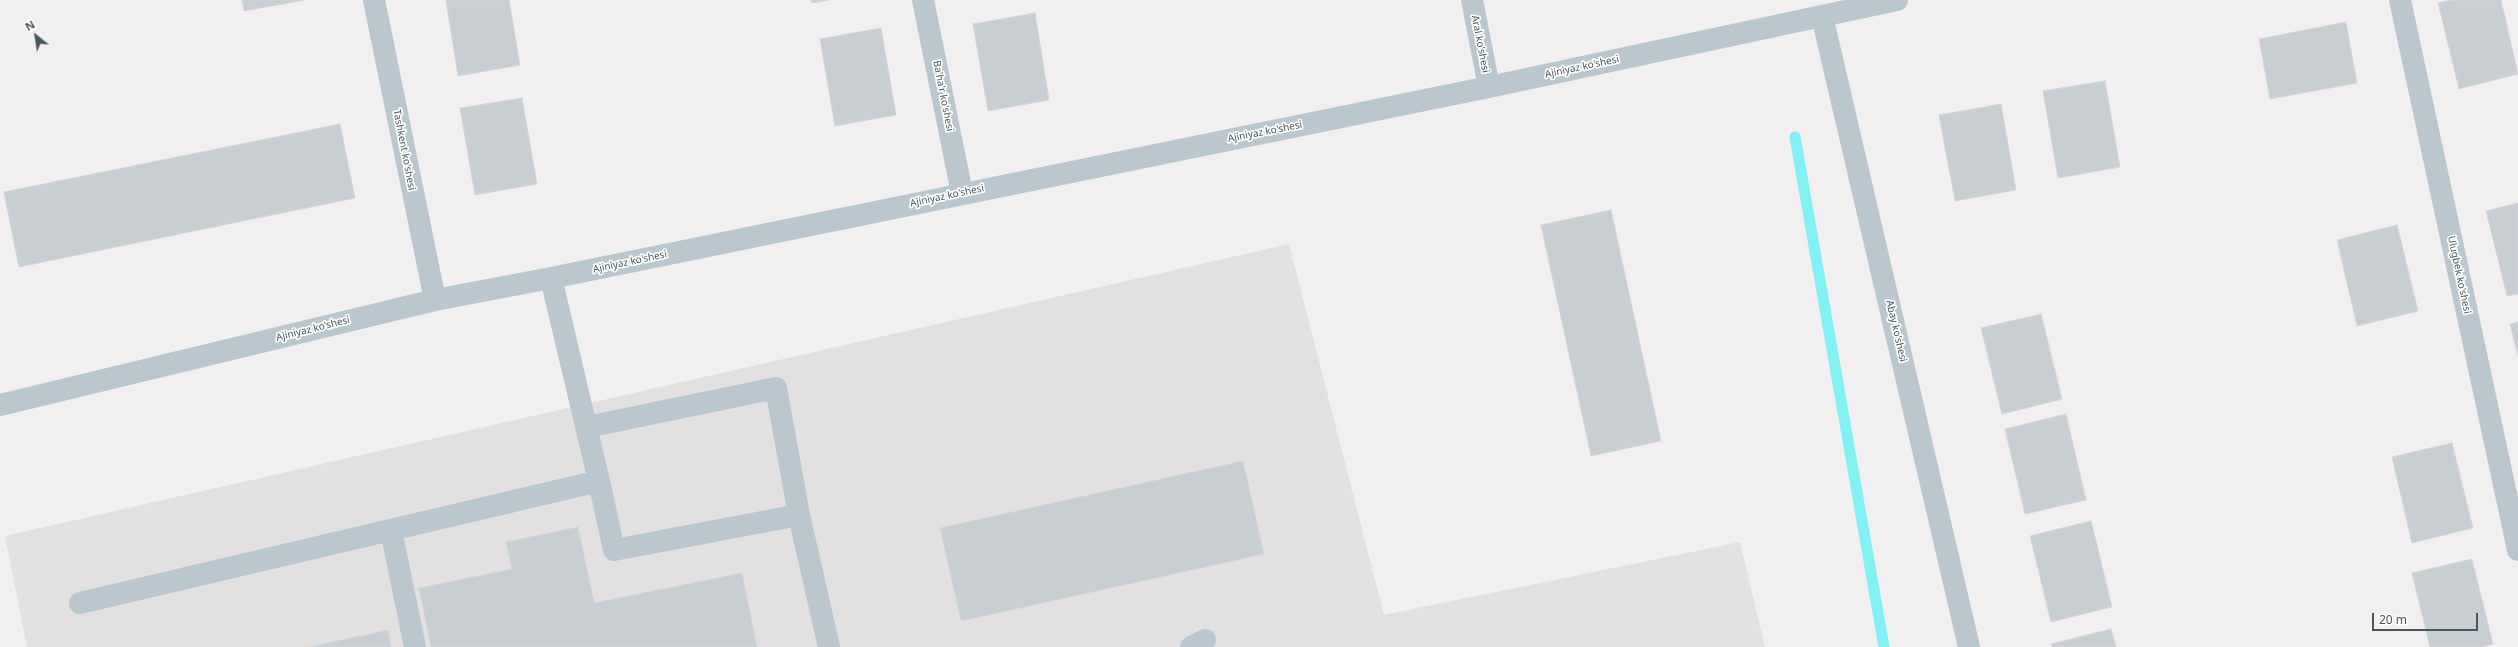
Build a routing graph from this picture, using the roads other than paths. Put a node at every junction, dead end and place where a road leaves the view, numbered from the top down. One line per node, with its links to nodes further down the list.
1 (374, 0): 10 (street, Tashkent ko'shesi)
2 (924, 0): 8 (street, Ba'ha'r ko'shesi)
3 (1472, 0): 7 (street, Aral ko'shesi)
4 (1897, 0): 6 (street, Ajiniyaz ko'shesi)
5 (2400, 0): 16 (street, Ulugbek ko'shesi)
6 (1822, 16): 7 (street, Ajiniyaz ko'shesi); 20 (street, Abay ko'shesi)
7 (1489, 87): 8 (street, Ajiniyaz ko'shesi)
8 (962, 193): 9 (street, Ajiniyaz ko'shesi)
9 (551, 278): 10 (street, Ajiniyaz ko'shesi); 12 (street)
10 (435, 300): 11 (street, Ajiniyaz ko'shesi)
11 (0, 405)
12 (587, 427): 13 (street); 14 (street)
13 (600, 481): 14 (street); 15 (street)
14 (799, 515): 19 (street)
15 (391, 530): 17 (street); 18 (street)
16 (2518, 550)
17 (80, 603)
18 (415, 647)
19 (829, 647)
20 (1969, 647)

